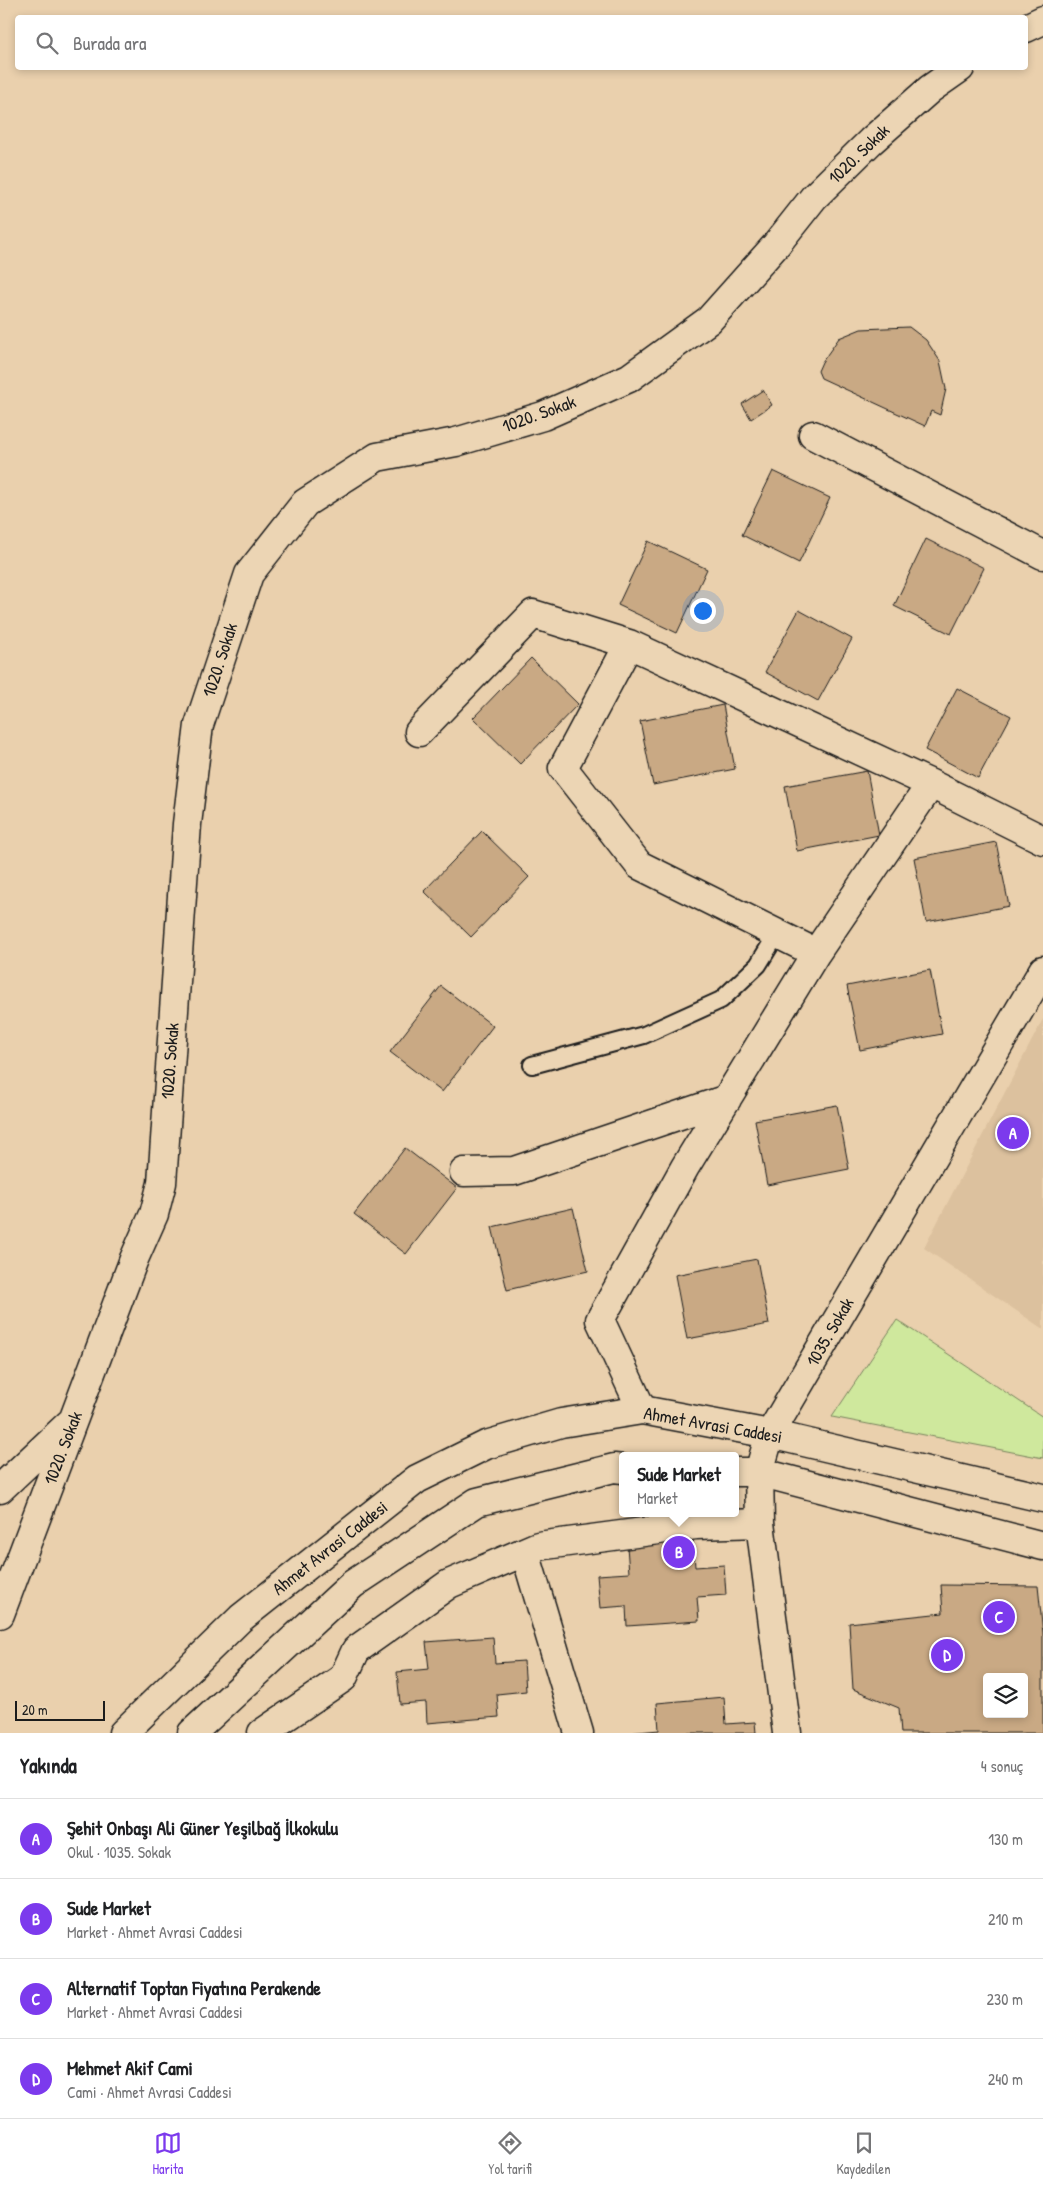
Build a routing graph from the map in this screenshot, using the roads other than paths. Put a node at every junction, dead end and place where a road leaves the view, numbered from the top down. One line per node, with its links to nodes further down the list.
1 (1043, 20): 2 (street)
2 (1028, 27)
3 (957, 70): 17 (street, 1020. Sokak)
4 (813, 435): 5 (street)
5 (1043, 554)
6 (629, 644): 7 (street); 8 (street); 10 (street)
7 (419, 732)
8 (931, 784): 9 (street); 11 (street)
9 (1043, 840)
10 (777, 934): 11 (street); 13 (lane)
11 (816, 953): 14 (street)
12 (1043, 970): 18 (street, 1035. Sokak)
13 (532, 1065)
14 (727, 1099): 15 (street); 16 (street)
15 (464, 1172)
16 (642, 1410): 18 (street, Ahmet Avrasi Caddesi); 27 (street, Ahmet Avrasi Caddesi)
17 (74, 1418): 21 (street); 26 (street, 1020. Sokak)
18 (770, 1434): 20 (street, 1035. Sokak); 22 (street, Ahmet Avrasi Caddesi)
19 (619, 1469): 28 (street)
20 (747, 1472): 23 (street, 1035. Sokak); 24 (street)
21 (0, 1489)
22 (1043, 1498)
23 (760, 1523): 25 (street); 31 (street, 1035. Sokak)
24 (1043, 1546)
25 (525, 1552): 29 (street); 30 (street)
26 (0, 1614)
27 (123, 1733)
28 (192, 1733)
29 (262, 1733)
30 (579, 1733)
31 (787, 1733)

